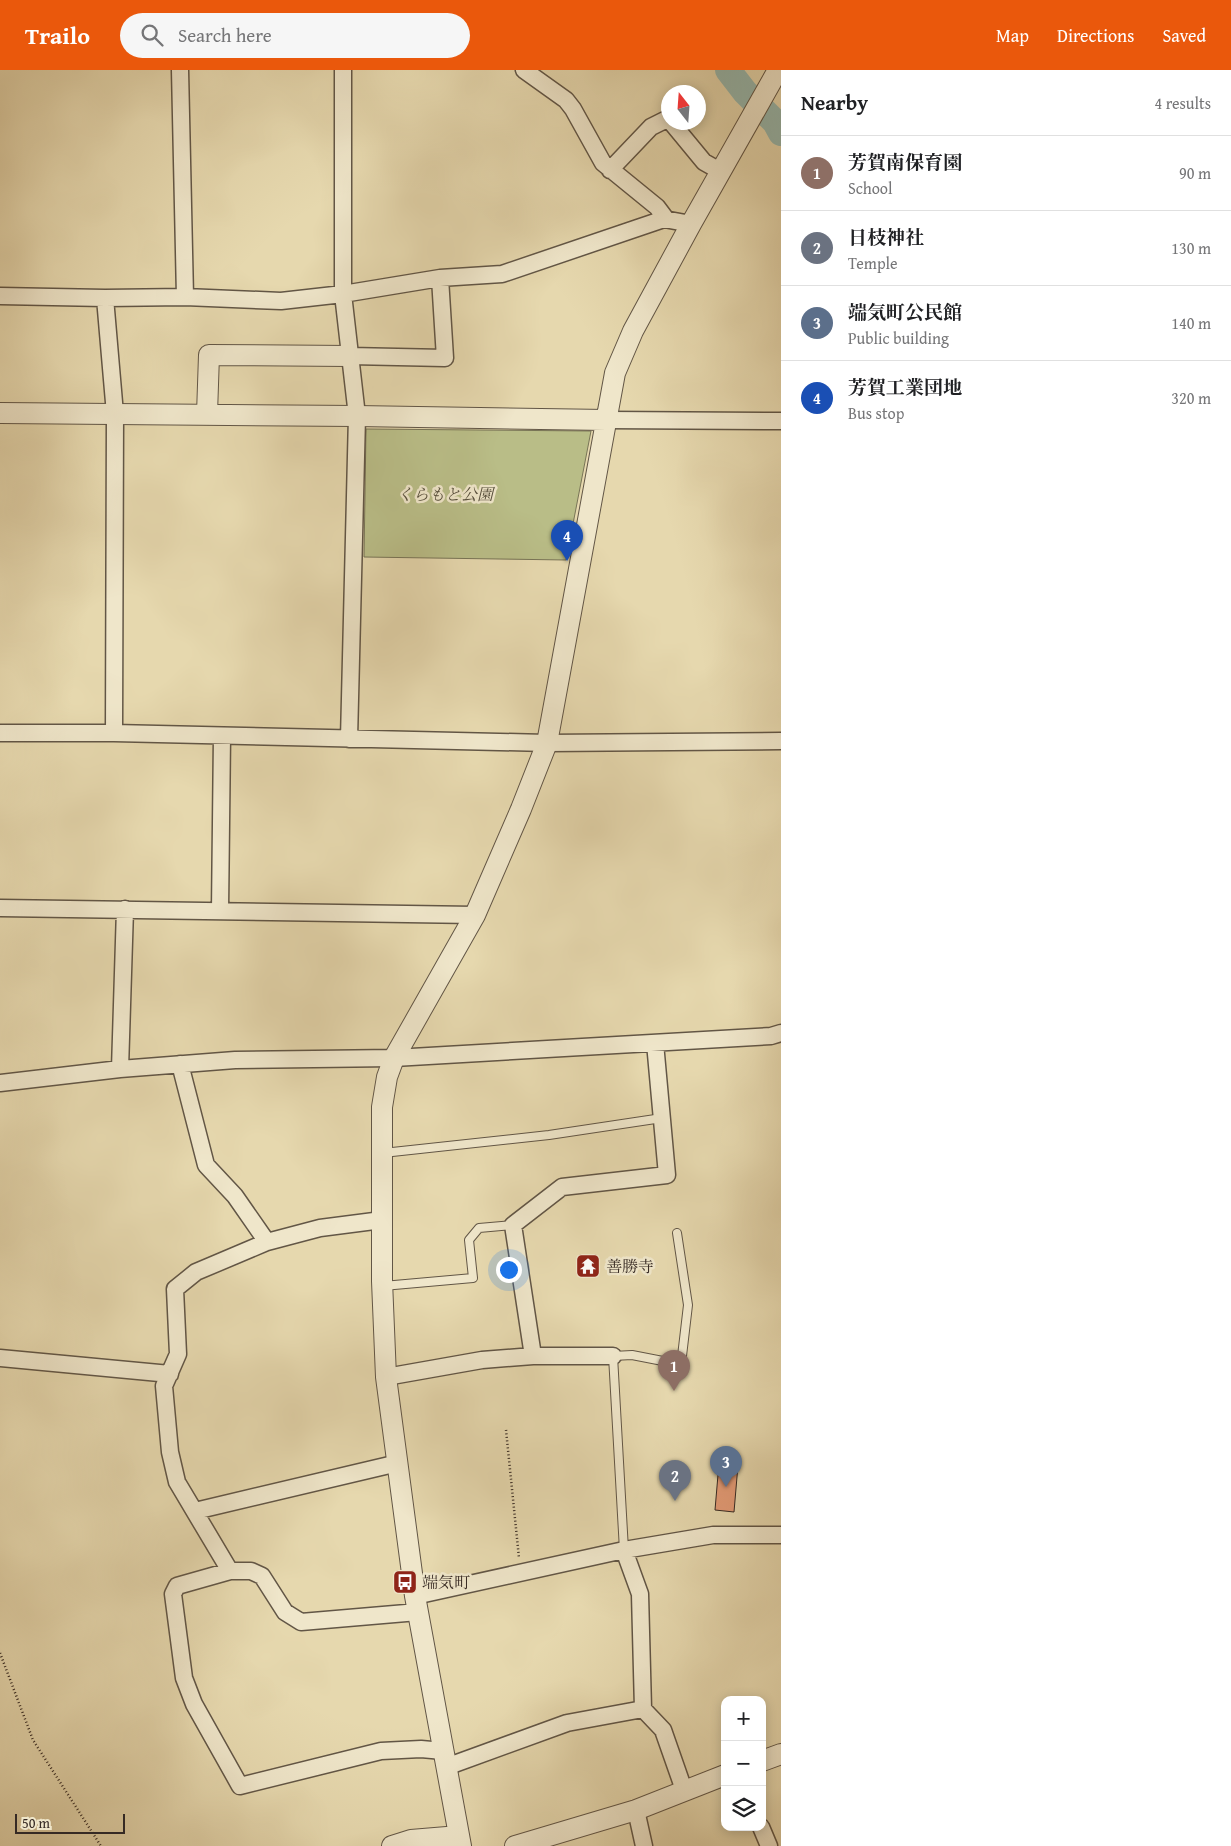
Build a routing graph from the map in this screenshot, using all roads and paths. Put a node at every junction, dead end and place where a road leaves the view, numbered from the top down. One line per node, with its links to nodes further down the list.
1 (180, 70): 14 (street)
2 (343, 70): 12 (street)
3 (524, 70): 7 (street)
4 (774, 78): 8 (street)
5 (661, 121): 7 (street)
6 (677, 130): 8 (street)
7 (610, 170): 9 (street)
8 (720, 171): 10 (street)
9 (666, 219): 10 (street); 11 (street)
10 (691, 224): 21 (street)
11 (440, 278): 12 (street); 16 (street)
12 (343, 294): 14 (street); 16 (street)
13 (0, 296): 15 (street)
14 (185, 297): 15 (street)
15 (105, 298): 18 (street)
16 (350, 356): 19 (street); 20 (street)
17 (0, 412): 18 (street)
18 (115, 414): 19 (street); 24 (street)
19 (207, 414): 20 (street)
20 (357, 416): 21 (street); 26 (street)
21 (606, 420): 22 (street); 28 (street)
22 (781, 421)
23 (0, 733): 24 (street)
24 (114, 733): 25 (street)
25 (222, 736): 26 (street); 31 (street)
26 (349, 739): 28 (street)
27 (781, 741): 28 (street)
28 (547, 743): 32 (street)
29 (0, 908): 30 (street)
30 (125, 909): 31 (street); 37 (street)
31 (220, 911): 32 (street)
32 (474, 916): 35 (street)
33 (781, 1033): 34 (street)
34 (655, 1043): 35 (street); 39 (street)
35 (394, 1058): 36 (street); 40 (street)
36 (180, 1064): 37 (street); 44 (street)
37 (120, 1069): 38 (street)
38 (0, 1083)
39 (662, 1118): 40 (lane); 42 (street)
40 (381, 1153): 41 (street)
41 (382, 1220): 44 (street); 45 (street)
42 (513, 1225): 45 (lane); 46 (street)
43 (677, 1233): 47 (lane)
44 (268, 1242): 49 (street)
45 (382, 1286): 50 (street)
46 (533, 1356): 47 (street); 50 (street)
47 (613, 1356): 55 (lane)
48 (0, 1358): 49 (street)
49 (170, 1374): 53 (street)
50 (386, 1377): 52 (street)
51 (506, 1430): 57 (path)
52 (398, 1463): 53 (street); 58 (street)
53 (196, 1511): 56 (street)
54 (781, 1535): 55 (street)
55 (624, 1550): 57 (street); 60 (street)
56 (230, 1570): 58 (street); 62 (street)
57 (520, 1573): 58 (street)
58 (417, 1604): 62 (street)
59 (0, 1653): 69 (path)
60 (643, 1709): 62 (street); 65 (street)
61 (781, 1754): 63 (street)
62 (444, 1759): 68 (street)
63 (766, 1760)
64 (721, 1776): 65 (street)
65 (684, 1790): 66 (street)
66 (636, 1810): 71 (street); 72 (street)
67 (763, 1831): 73 (street)
68 (460, 1841): 70 (street)
69 (100, 1846)
70 (392, 1846)
71 (515, 1846)
72 (644, 1846)
73 (769, 1846)

